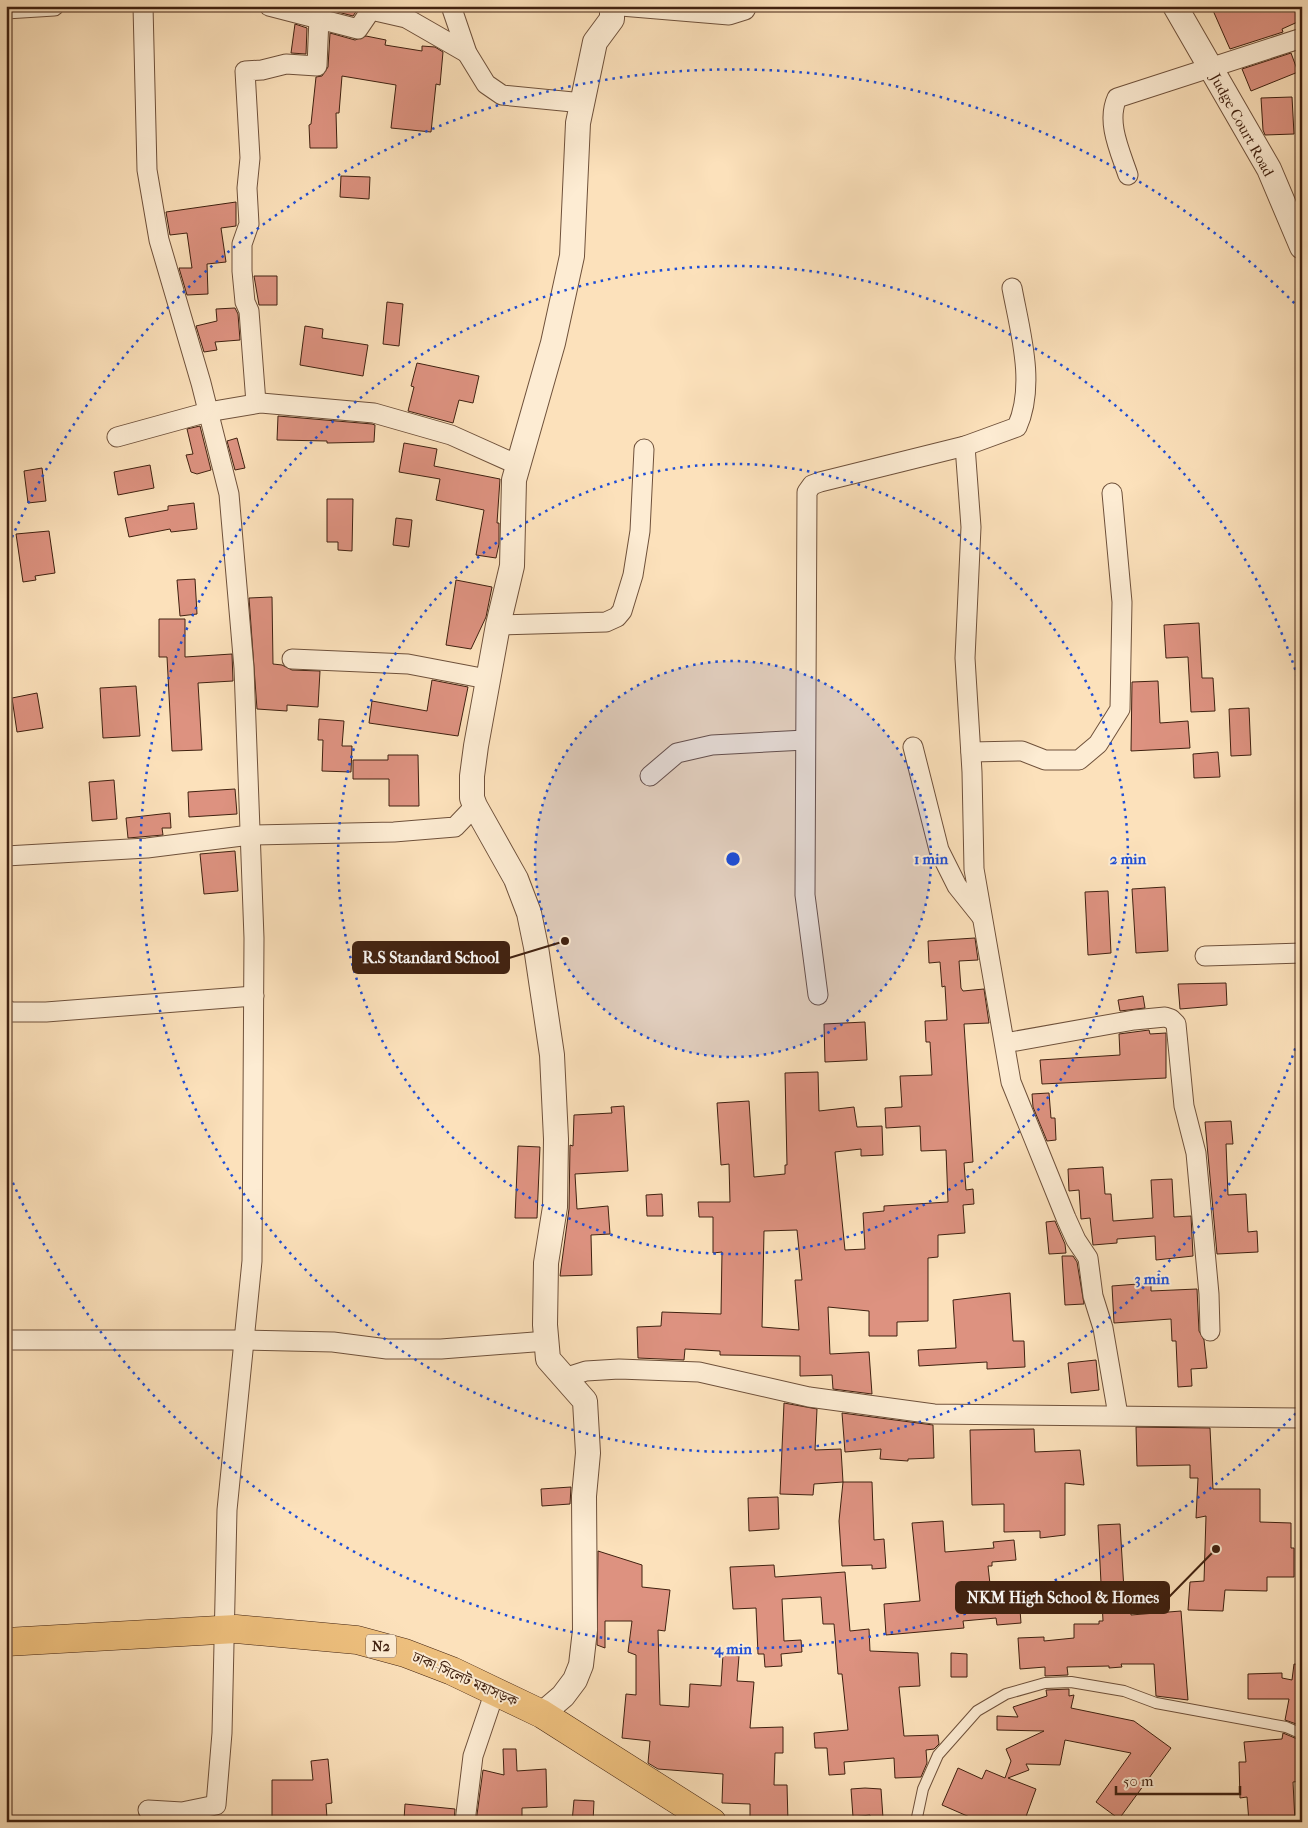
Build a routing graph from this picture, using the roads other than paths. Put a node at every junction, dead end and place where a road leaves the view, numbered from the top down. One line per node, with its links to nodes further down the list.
1 (54, 6): 9 (street)
2 (143, 6): 19 (street)
3 (269, 6): 10 (street)
4 (451, 6): 12 (street)
5 (612, 6): 14 (street)
6 (621, 6): 7 (street)
7 (747, 6)
8 (1175, 6): 13 (street, Judge Court Road)
9 (6, 9)
10 (319, 18): 12 (street); 18 (street)
11 (1302, 38): 13 (street)
12 (467, 53): 14 (street)
13 (1211, 68): 15 (street); 16 (street, Judge Court Road)
14 (583, 103): 23 (street)
15 (1128, 175)
16 (1302, 247)
17 (1012, 288): 21 (street)
18 (256, 403): 19 (street); 23 (street)
19 (208, 412): 20 (street); 33 (street)
20 (117, 437)
21 (965, 446): 28 (street); 30 (street)
22 (644, 449): 25 (street)
23 (518, 465): 25 (street)
24 (1112, 493): 30 (street)
25 (498, 625): 27 (street)
26 (292, 659): 27 (street)
27 (488, 680): 32 (street)
28 (805, 740): 31 (street); 38 (street)
29 (913, 748): 35 (street)
30 (971, 752): 35 (street)
31 (650, 776)
32 (475, 806): 33 (street); 45 (street)
33 (250, 835): 34 (street); 39 (street)
34 (6, 856)
35 (981, 917): 41 (street)
36 (1302, 953): 37 (street)
37 (1205, 956)
38 (818, 995)
39 (254, 996): 40 (street); 44 (street)
40 (6, 1009)
41 (1005, 1043): 42 (street); 47 (street)
42 (1210, 1332)
43 (6, 1340): 44 (street)
44 (245, 1340): 45 (street); 49 (street)
45 (547, 1341): 46 (street)
46 (564, 1378): 47 (street); 52 (street)
47 (1118, 1415): 48 (street)
48 (1302, 1418)
49 (224, 1630): 50 (highway, ঢাকা-সিলেট মহাসড়ক / N2); 51 (highway, ঢাকা-সিলেট মহাসড়ক / N2); 54 (street)
50 (6, 1642)
51 (495, 1691): 52 (highway, ঢাকা-সিলেট মহাসড়ক / N2); 55 (street)
52 (542, 1714): 56 (highway, ঢাকা-সিলেট মহাসড়ক / N2)
53 (1302, 1734): 57 (lane)
54 (148, 1810)
55 (465, 1822)
56 (712, 1822)
57 (916, 1822)

